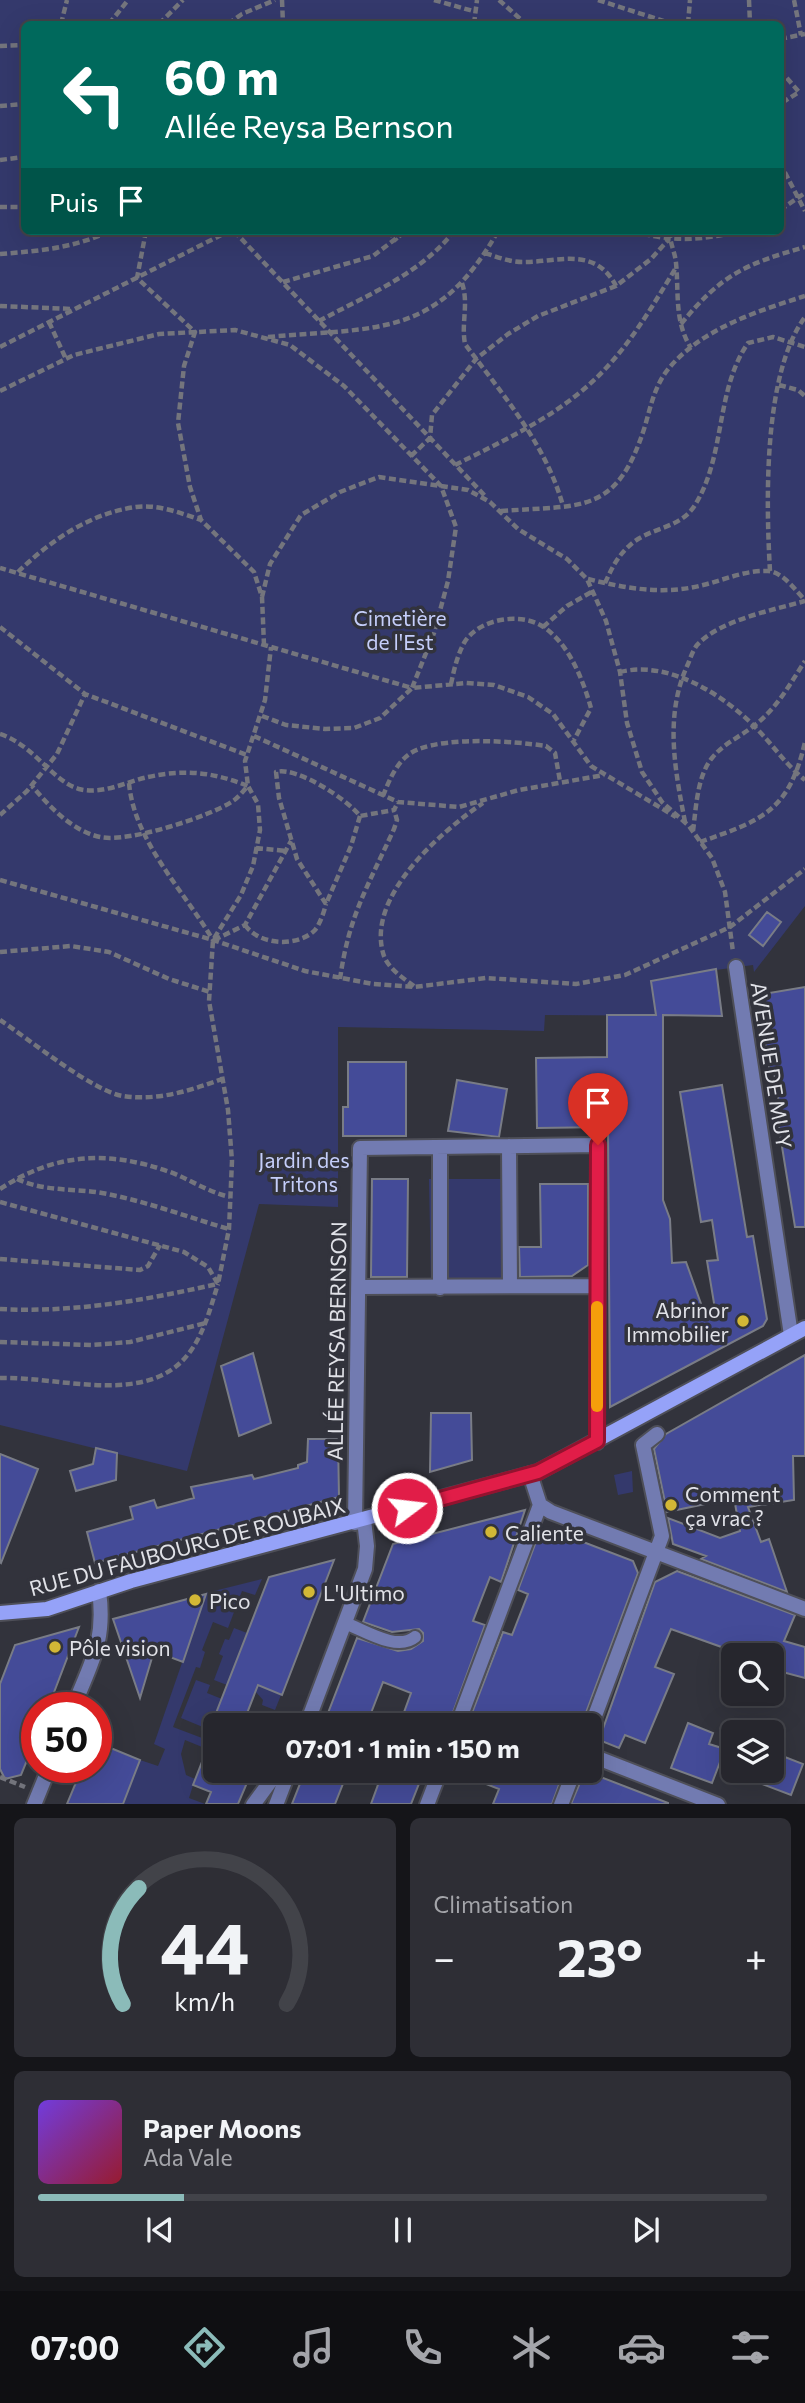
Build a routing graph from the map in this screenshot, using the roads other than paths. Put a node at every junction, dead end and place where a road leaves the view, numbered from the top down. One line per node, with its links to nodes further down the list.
1 (736, 967): 9 (street, AVENUE DE MUY)
2 (509, 1146): 3 (street, ALLÉE REYSA BERNSON); 4 (street); 5 (street, ALLÉE REYSA BERNSON)
3 (440, 1147): 6 (street, ALLÉE REYSA BERNSON); 7 (street)
4 (510, 1286): 5 (street); 7 (street)
5 (597, 1286): 11 (street, ALLÉE REYSA BERNSON)
6 (359, 1287): 7 (street); 14 (street, ALLÉE REYSA BERNSON)
7 (440, 1288)
8 (805, 1328): 9 (main road, RUE DU FAUBOURG DE ROUBAIX)
9 (791, 1335): 11 (main road, RUE DU FAUBOURG DE ROUBAIX)
10 (657, 1434): 15 (street)
11 (597, 1441): 12 (main road, RUE DU FAUBOURG DE ROUBAIX)
12 (530, 1474): 13 (street); 14 (main road, RUE DU FAUBOURG DE ROUBAIX)
13 (540, 1506): 15 (street); 23 (street)
14 (360, 1522): 16 (main road, RUE DU FAUBOURG DE ROUBAIX); 19 (street, ALLÉE REYSA BERNSON)
15 (656, 1552): 17 (street); 24 (street)
16 (99, 1591): 18 (main road, RUE DU FAUBOURG DE ROUBAIX); 21 (street)
17 (805, 1609)
18 (0, 1613)
19 (345, 1623): 20 (lane); 22 (street, ALLÉE REYSA BERNSON)
20 (415, 1637)
21 (79, 1692)
22 (311, 1713)
23 (462, 1713)
24 (596, 1713)
25 (602, 1760): 34 (street)
26 (269, 1783): 30 (street)
27 (284, 1783): 31 (street)
28 (435, 1783): 32 (street)
29 (569, 1783): 33 (street)
30 (253, 1804)
31 (276, 1804)
32 (426, 1804)
33 (561, 1804)
34 (718, 1804)

